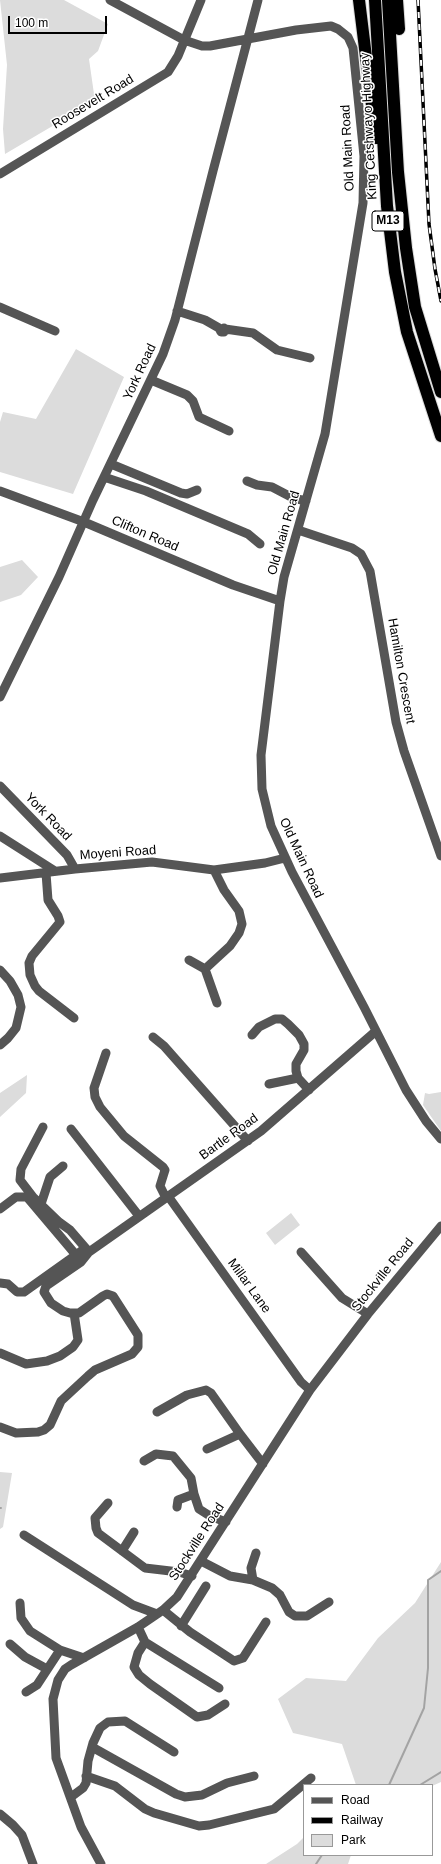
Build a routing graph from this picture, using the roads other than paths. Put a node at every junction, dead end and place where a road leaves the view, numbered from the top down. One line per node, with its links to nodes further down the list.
1 (110, 0): 11 (street, Old Main Road)
2 (201, 0): 11 (street, Roosevelt Road)
3 (258, 0): 8 (street)
4 (359, 0): 14 (highway)
5 (375, 0): 14 (highway, King Cetshwayo Highway / M13)
6 (388, 0): 13 (highway, King Cetshwayo Highway / M13)
7 (397, 0): 13 (highway)
8 (252, 23): 9 (street); 10 (street)
9 (271, 35): 10 (street, Old Main Road); 28 (street, Old Main Road)
10 (248, 38): 11 (street, Old Main Road); 16 (street, York Road)
11 (184, 40): 12 (street, Roosevelt Road)
12 (0, 174)
13 (401, 198): 20 (highway, King Cetshwayo Highway / M13)
14 (387, 206): 22 (highway, King Cetshwayo Highway / M13)
15 (0, 307): 17 (street)
16 (177, 310): 18 (street); 19 (street, York Road)
17 (55, 331)
18 (310, 358)
19 (151, 380): 21 (street); 23 (street, York Road)
20 (441, 392)
21 (229, 431)
22 (441, 436)
23 (111, 464): 24 (street, York Road); 27 (street)
24 (104, 476): 29 (street, York Road); 31 (street)
25 (248, 481): 28 (street)
26 (0, 490): 29 (street, Clifton Road)
27 (197, 490)
28 (306, 501): 30 (street, Old Main Road)
29 (84, 522): 32 (street, Clifton Road); 33 (street, York Road)
30 (298, 530): 32 (street, Old Main Road); 36 (street, Hamilton Crescent)
31 (260, 544)
32 (280, 601): 37 (street, Old Main Road)
33 (0, 697)
34 (0, 786): 38 (street, York Road)
35 (0, 836): 40 (street)
36 (441, 856)
37 (285, 858): 39 (street, Moyeni Road); 47 (street, Old Main Road)
38 (75, 869): 39 (street, Moyeni Road); 40 (street, Moyeni Road)
39 (214, 870): 44 (street)
40 (51, 872): 41 (street, Moyeni Road); 46 (street)
41 (0, 878)
42 (189, 960): 44 (street)
43 (0, 970): 50 (street)
44 (205, 970): 45 (street)
45 (217, 1003)
46 (74, 1018)
47 (376, 1031): 54 (street, Bartle Road); 57 (street, Old Main Road)
48 (252, 1035): 52 (street)
49 (153, 1037): 58 (street)
50 (0, 1045)
51 (106, 1053): 60 (street)
52 (298, 1078): 53 (street); 54 (street)
53 (269, 1084)
54 (309, 1090): 58 (street, Bartle Road)
55 (43, 1127): 61 (street)
56 (71, 1129): 63 (street)
57 (441, 1139)
58 (248, 1141): 60 (street, Bartle Road)
59 (63, 1166): 61 (street)
60 (167, 1197): 63 (street, Bartle Road); 72 (street, Millar Lane)
61 (41, 1204): 65 (street)
62 (0, 1209): 67 (street)
63 (139, 1216): 65 (street, Bartle Road)
64 (441, 1226): 70 (street, Stockville Road)
65 (87, 1250): 67 (street); 69 (street)
66 (301, 1252): 70 (street)
67 (76, 1255): 68 (street)
68 (0, 1283)
69 (74, 1313): 71 (street); 74 (street)
70 (368, 1314): 72 (street, Stockville Road)
71 (0, 1353)
72 (310, 1390): 78 (street, Stockville Road)
73 (157, 1412): 75 (street)
74 (0, 1427)
75 (240, 1434): 76 (street); 78 (street)
76 (207, 1449)
77 (144, 1461): 79 (street)
78 (263, 1464): 82 (street, Stockville Road)
79 (194, 1494): 81 (street); 82 (street)
80 (108, 1504): 85 (street)
81 (177, 1507)
82 (226, 1522): 87 (street, Stockville Road)
83 (134, 1532): 85 (street)
84 (24, 1535): 93 (street)
85 (122, 1551): 88 (street)
86 (256, 1553): 89 (street)
87 (201, 1561): 88 (street, Stockville Road); 89 (street)
88 (192, 1576): 93 (street, Stockville Road)
89 (253, 1580): 91 (street)
90 (206, 1586): 95 (street)
91 (329, 1602)
92 (20, 1603): 99 (street)
93 (160, 1612): 95 (street); 96 (street, Stockville Road)
94 (266, 1622): 95 (street)
95 (181, 1626)
96 (138, 1627): 97 (street); 100 (street, Stockville Road)
97 (145, 1642): 102 (street); 104 (street)
98 (10, 1644): 101 (street)
99 (60, 1650): 100 (street); 101 (street)
100 (84, 1658): 112 (street, Stockville Road)
101 (47, 1668): 103 (street)
102 (219, 1688)
103 (26, 1692)
104 (225, 1704)
105 (92, 1747): 106 (street); 107 (street); 108 (street)
106 (174, 1752)
107 (86, 1776): 111 (street); 112 (street)
108 (254, 1776)
109 (311, 1778): 110 (street)
110 (304, 1784)
111 (303, 1785)
112 (71, 1797): 115 (street, Stockville Road)
113 (0, 1814): 114 (street)
114 (32, 1864)
115 (101, 1864)

